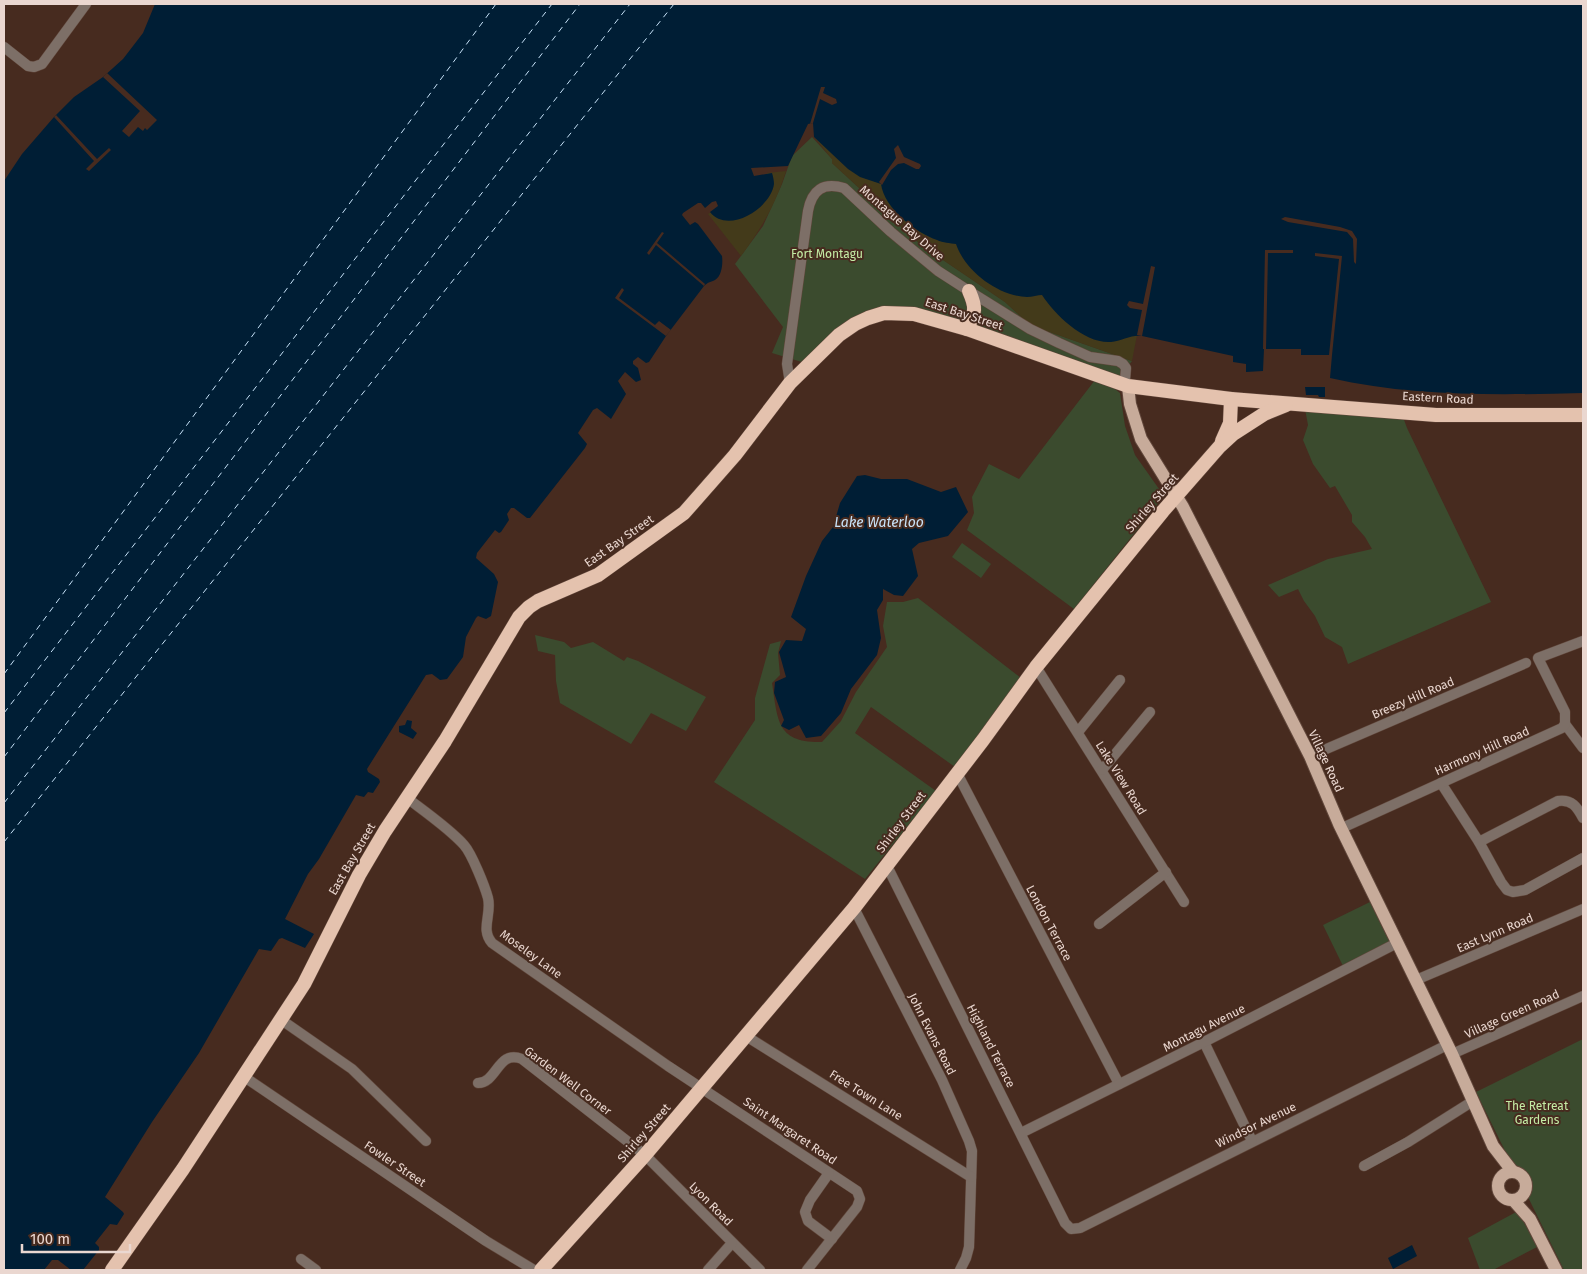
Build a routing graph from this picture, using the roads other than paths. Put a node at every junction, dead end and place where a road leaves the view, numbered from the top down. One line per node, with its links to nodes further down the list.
1 (86, 4): 2 (street)
2 (4, 47)
3 (968, 291): 4 (highway); 5 (street, Montague Bay Drive); 6 (street, Montague Bay Drive)
4 (967, 329): 5 (highway, East Bay Street); 6 (highway, East Bay Street)
5 (790, 383): 24 (highway, East Bay Street)
6 (1128, 386): 7 (highway, East Bay Street); 11 (main road, Village Road)
7 (1231, 399): 8 (highway, East Bay Street); 10 (highway)
8 (1292, 403): 9 (highway, Eastern Road); 10 (highway, Shirley Street)
9 (1583, 415)
10 (1220, 446): 11 (highway, Shirley Street)
11 (1176, 496): 14 (highway, Shirley Street); 20 (main road, Village Road)
12 (1583, 641): 17 (street)
13 (1526, 663): 20 (street, Breezy Hill Road)
14 (1036, 668): 18 (street, Lake View Road); 22 (highway, Shirley Street)
15 (1120, 680): 18 (street)
16 (1150, 712): 21 (street)
17 (1565, 724): 19 (street); 23 (street, Harmony Hill Road)
18 (1078, 732): 21 (street, Lake View Road)
19 (1583, 748)
20 (1310, 756): 26 (main road, Village Road)
21 (1102, 770): 30 (street, Lake View Road)
22 (957, 773): 29 (highway, Shirley Street); 44 (street, London Terrace)
23 (1440, 783): 26 (street, Harmony Hill Road); 27 (street)
24 (407, 798): 38 (highway, East Bay Street); 45 (street, Moseley Lane)
25 (1583, 818): 27 (street)
26 (1342, 828): 35 (main road, Village Road)
27 (1479, 842): 28 (street)
28 (1583, 858)
29 (887, 866): 32 (highway, Shirley Street); 47 (street, Highland Terrace)
30 (1166, 872): 31 (street, Lake View Road); 34 (street)
31 (1184, 902)
32 (854, 908): 39 (highway, Shirley Street); 55 (street, John Evans Road)
33 (1583, 909): 36 (street, East Lynn Road)
34 (1098, 924)
35 (1397, 943): 36 (main road, Village Road); 40 (street, Montagu Avenue)
36 (1416, 980): 41 (main road, Village Road)
37 (1583, 996): 41 (street, Village Green Road)
38 (280, 1019): 42 (highway, East Bay Street); 48 (street)
39 (746, 1036): 45 (highway, Shirley Street); 55 (street, Free Town Lane)
40 (1204, 1042): 44 (street, Montagu Avenue); 49 (street)
41 (1449, 1050): 46 (main road, Village Road); 49 (street, Windsor Avenue)
42 (243, 1076): 64 (highway, East Bay Street); 66 (street, Fowler Street)
43 (478, 1083): 51 (street, Garden Well Corner)
44 (1119, 1084): 47 (street, Montagu Avenue)
45 (703, 1088): 51 (highway, Shirley Street); 54 (street, Saint Margaret Road)
46 (1473, 1101): 50 (main road, Village Road); 52 (street)
47 (1021, 1133): 60 (street, Highland Terrace)
48 (426, 1141)
49 (1252, 1141): 60 (street, Windsor Avenue)
50 (1495, 1151): 53 (main road, Village Road); 56 (main road, Village Road)
51 (646, 1155): 62 (street, Lyon Road); 67 (highway, Shirley Street)
52 (1364, 1166)
53 (1513, 1172): 56 (main road); 57 (main road, Village Road)
54 (830, 1173): 61 (street); 61 (street, Saint Margaret Road)
55 (971, 1177): 71 (street, John Evans Road)
56 (1500, 1179): 58 (main road, Village Road)
57 (1525, 1193): 58 (main road); 59 (main road, Village Road)
58 (1514, 1201): 59 (main road, Village Road)
59 (1530, 1219): 72 (main road, Village Road)
60 (1078, 1229)
61 (832, 1239): 70 (street)
62 (732, 1242): 68 (street); 69 (street, Lyon Road)
63 (301, 1259): 65 (street)
64 (112, 1270)
65 (316, 1270)
66 (534, 1270)
67 (540, 1270)
68 (708, 1270)
69 (760, 1270)
70 (807, 1270)
71 (960, 1270)
72 (1556, 1270)

